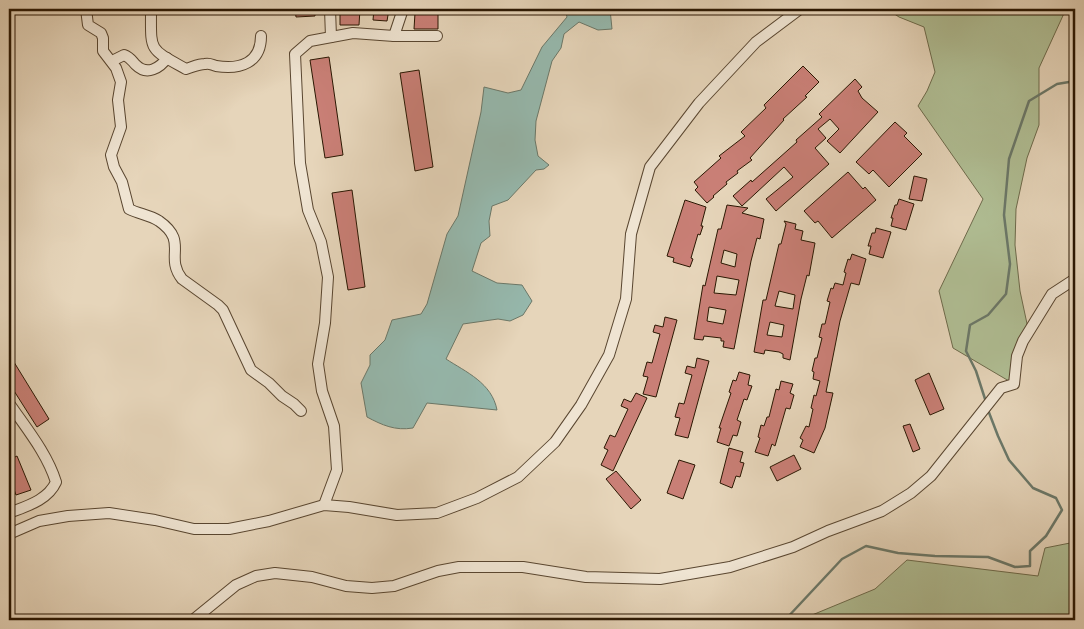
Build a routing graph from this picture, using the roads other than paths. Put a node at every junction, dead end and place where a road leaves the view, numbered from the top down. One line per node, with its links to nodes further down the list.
1 (86, 9): 11 (street)
2 (150, 9): 10 (street)
3 (330, 9): 9 (street)
4 (404, 9): 7 (street)
5 (800, 9): 15 (street)
6 (260, 36): 10 (street)
7 (394, 36): 8 (street); 9 (street)
8 (437, 36)
9 (331, 37): 15 (street)
10 (167, 58): 11 (street)
11 (112, 61): 14 (street)
12 (1075, 279): 18 (street)
13 (9, 403): 16 (street)
14 (301, 411)
15 (324, 505): 17 (street)
16 (9, 513)
17 (9, 534)
18 (193, 620)

